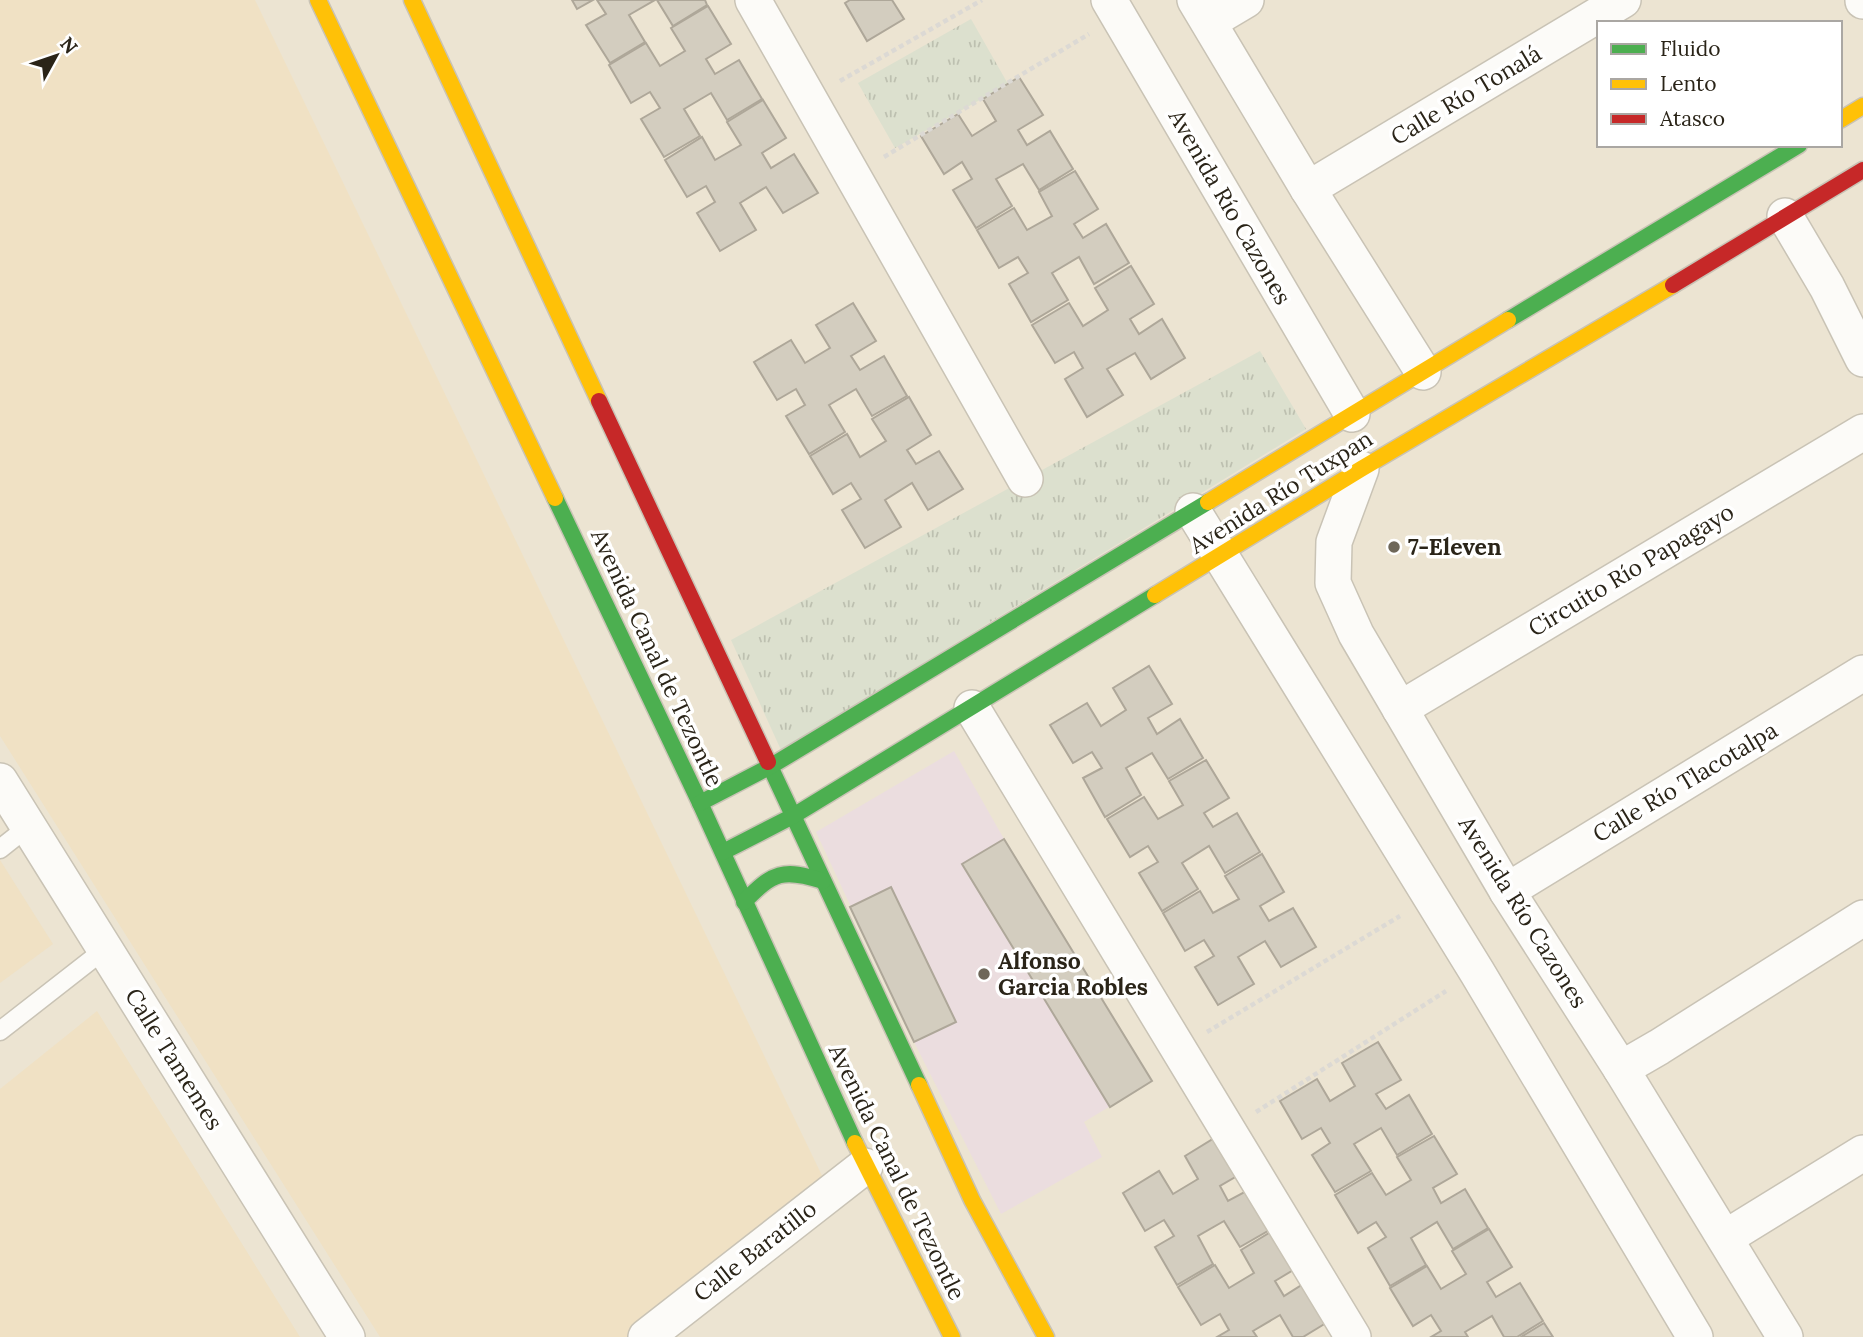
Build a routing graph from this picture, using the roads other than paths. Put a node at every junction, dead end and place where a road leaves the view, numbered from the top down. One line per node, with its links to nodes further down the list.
1 (318, 0): 27 (main road, Avenida Canal de Tezontle)
2 (412, 0): 25 (main road)
3 (753, 0): 19 (street)
4 (1246, 0): 7 (street)
5 (1623, 0): 12 (street, Calle Río Tonalá)
6 (1114, 8): 16 (street, Avenida Río Cazones)
7 (1202, 11): 12 (street)
8 (1863, 106): 9 (main road)
9 (1842, 119)
10 (1796, 147): 15 (main road, Avenida Río Tuxpan)
11 (1863, 170): 13 (main road, Avenida Río Tuxpan)
12 (1308, 188): 15 (street)
13 (1785, 216): 14 (street); 18 (main road, Avenida Río Tuxpan)
14 (1863, 359)
15 (1423, 372): 16 (main road, Avenida Río Tuxpan)
16 (1352, 414): 20 (main road, Avenida Río Tuxpan)
17 (1863, 432): 24 (street, Circuito Río Papagayo)
18 (1361, 469): 21 (main road, Avenida Río Tuxpan); 24 (street, Avenida Río Cazones)
19 (1025, 479)
20 (1193, 511): 21 (street); 25 (main road, Avenida Río Tuxpan)
21 (1220, 557): 23 (main road, Avenida Río Tuxpan); 47 (street)
22 (1863, 673): 33 (street, Calle Río Tlacotalpa)
23 (972, 708): 28 (main road, Avenida Río Tuxpan); 46 (street)
24 (1400, 709): 33 (street, Avenida Río Cazones)
25 (771, 766): 27 (main road, Avenida Río Tuxpan); 28 (main road)
26 (0, 781): 29 (street, Calle Tamemes)
27 (700, 803): 31 (main road, Avenida Canal de Tezontle)
28 (793, 816): 31 (main road, Avenida Río Tuxpan); 32 (main road)
29 (29, 826): 30 (lane); 36 (street, Calle Tamemes)
30 (0, 849)
31 (723, 852): 34 (main road, Avenida Canal de Tezontle)
32 (822, 881): 34 (main road); 45 (main road)
33 (1507, 891): 38 (street, Avenida Río Cazones)
34 (744, 902): 40 (main road, Avenida Canal de Tezontle)
35 (1863, 918): 38 (street)
36 (106, 949): 37 (lane); 42 (street, Calle Tamemes)
37 (0, 1031)
38 (1621, 1069): 41 (street, Avenida Río Cazones)
39 (1863, 1153): 41 (street)
40 (865, 1166): 43 (street, Calle Baratillo); 44 (main road, Avenida Canal de Tezontle)
41 (1726, 1238): 48 (street, Avenida Río Cazones)
42 (347, 1337)
43 (646, 1337)
44 (952, 1337)
45 (1046, 1337)
46 (1353, 1337)
47 (1695, 1337)
48 (1785, 1337)

